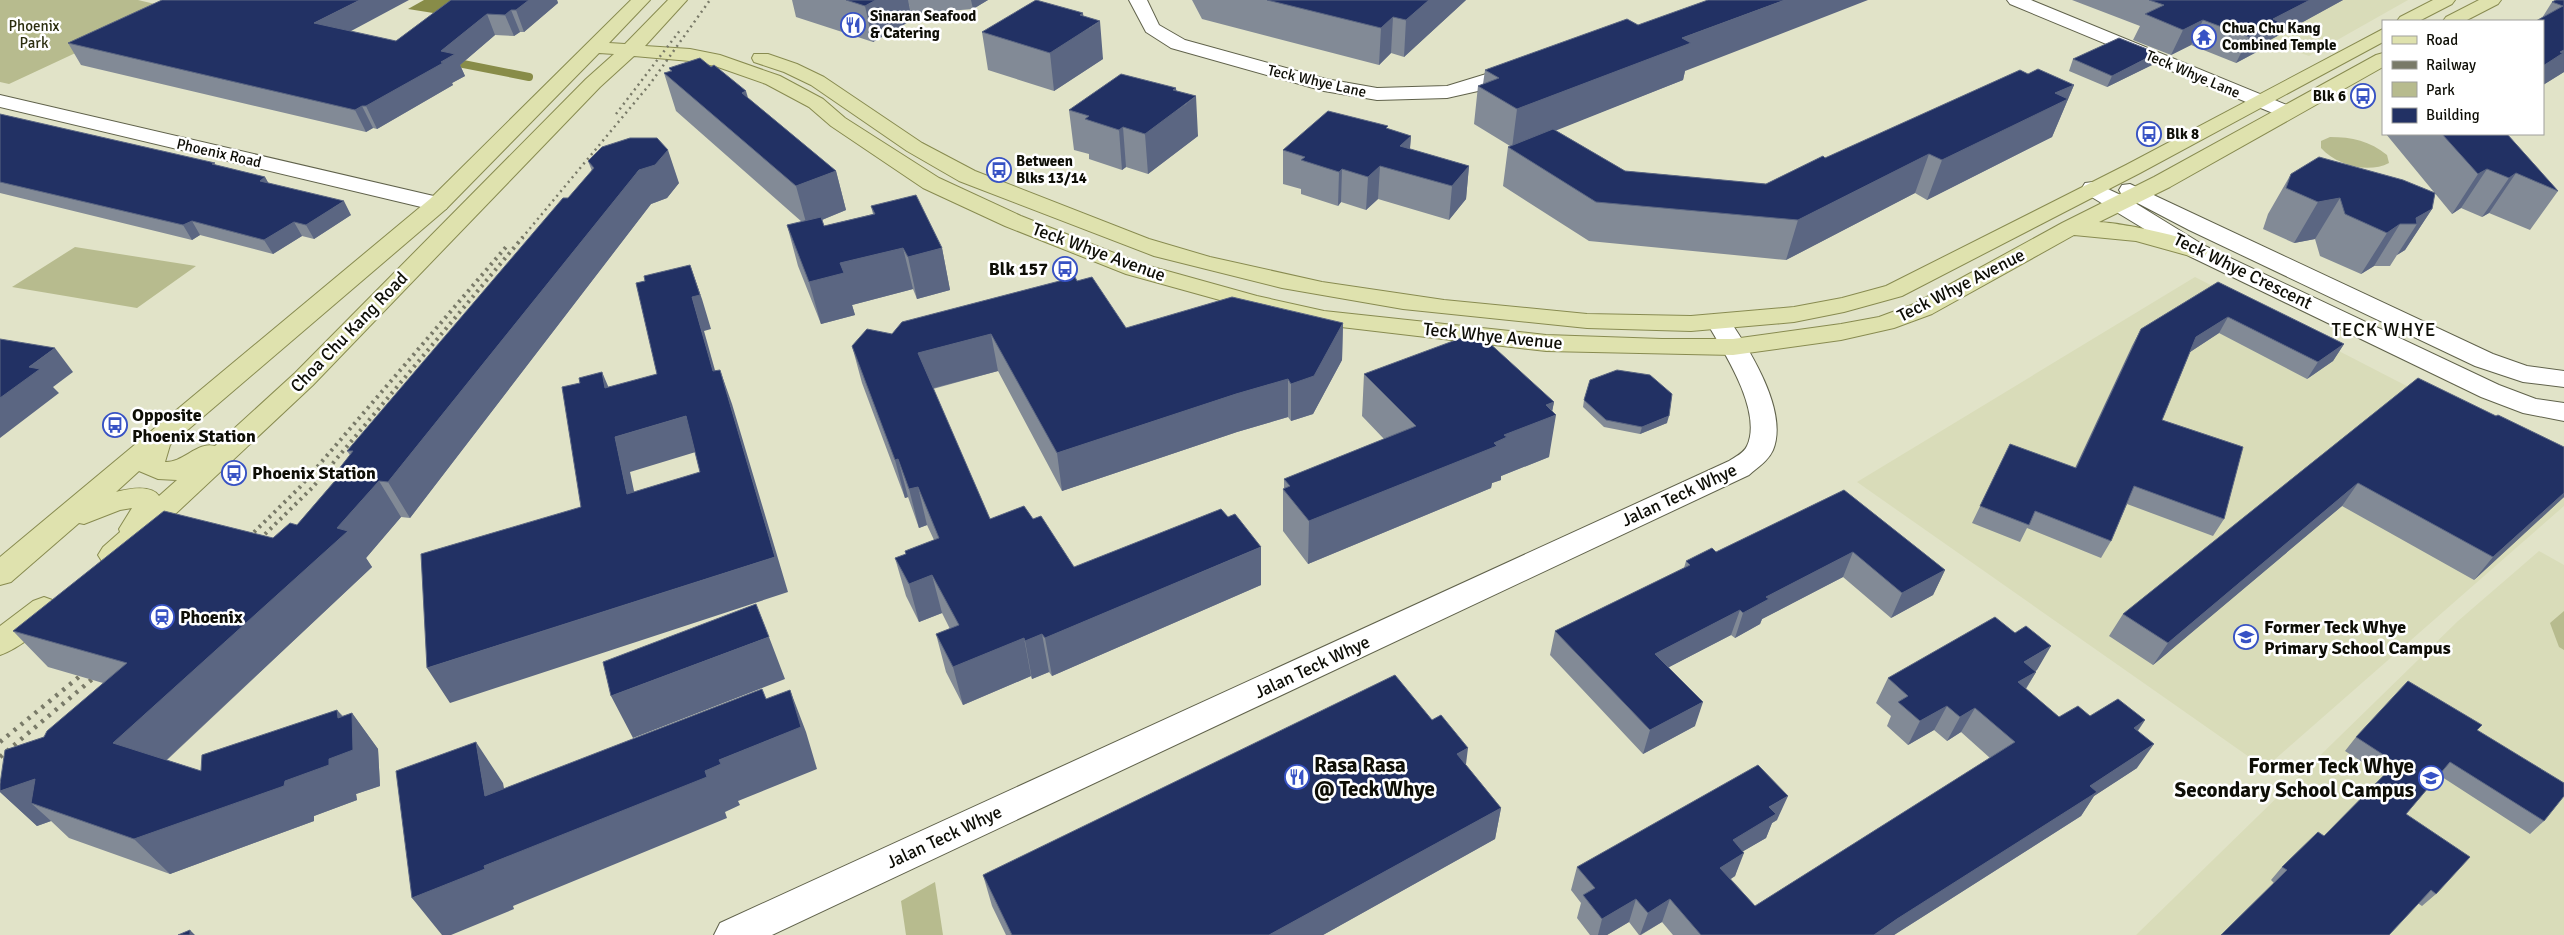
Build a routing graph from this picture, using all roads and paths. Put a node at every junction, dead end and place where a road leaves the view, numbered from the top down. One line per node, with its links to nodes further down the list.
1 (641, 0): 10 (main road, Choa Chu Kang Road)
2 (678, 0): 11 (main road, Choa Chu Kang Road)
3 (1138, 0): 14 (street, Teck Whye Lane)
4 (2016, 0): 17 (street, Teck Whye Lane)
5 (2446, 0): 7 (main road)
6 (2492, 0): 8 (main road)
7 (2408, 20)
8 (2454, 20)
9 (2382, 35): 17 (main road, Teck Whye Avenue)
10 (600, 41): 11 (main road, Teck Whye Avenue); 21 (main road, Choa Chu Kang Road)
11 (637, 42): 12 (main road, Teck Whye Avenue); 15 (main road, Choa Chu Kang Road); 24 (main road, Teck Whye Avenue)
12 (675, 53): 15 (main road); 25 (main road, Teck Whye Avenue)
13 (2382, 60): 18 (main road, Teck Whye Avenue)
14 (1540, 63)
15 (593, 83): 28 (main road, Choa Chu Kang Road)
16 (0, 101): 21 (street, Phoenix Road)
17 (2258, 101): 18 (street, Teck Whye Lane); 19 (main road, Teck Whye Avenue)
18 (2286, 112): 20 (main road, Teck Whye Avenue)
19 (2101, 184): 20 (street, Teck Whye Crescent); 24 (main road, Teck Whye Avenue)
20 (2130, 198): 22 (main road, Teck Whye Avenue); 23 (street, Teck Whye Crescent); 26 (street, Teck Whye Crescent)
21 (438, 204): 29 (main road, Choa Chu Kang Road)
22 (2070, 228): 23 (main road); 25 (main road, Teck Whye Avenue)
23 (2197, 250): 27 (street, Teck Whye Crescent)
24 (1719, 322): 25 (street, Jalan Teck Whye)
25 (1733, 347): 36 (street, Jalan Teck Whye)
26 (2564, 379)
27 (2564, 412)
28 (253, 427): 29 (main road); 31 (main road, Choa Chu Kang Road)
29 (157, 443): 30 (main road, Choa Chu Kang Road)
30 (46, 536): 31 (main road); 33 (main road, Choa Chu Kang Road)
31 (118, 551): 32 (main road, Choa Chu Kang Road)
32 (94, 570)
33 (0, 574)
34 (63, 594): 35 (main road)
35 (0, 644)
36 (733, 935)

